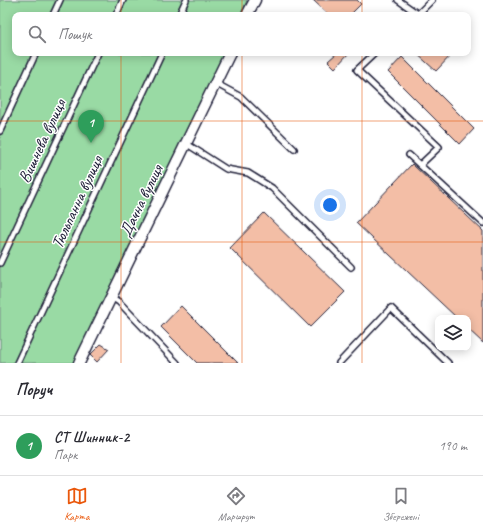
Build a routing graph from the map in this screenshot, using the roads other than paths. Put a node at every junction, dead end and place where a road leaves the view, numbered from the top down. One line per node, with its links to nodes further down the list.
1 (60, 0): 7 (lane)
2 (123, 0): 8 (lane)
3 (186, 0): 9 (lane)
4 (254, 0): 10 (street)
5 (398, 0): 11 (lane)
6 (432, 0): 12 (lane)
7 (54, 12)
8 (117, 12)
9 (180, 12)
10 (249, 12)
11 (414, 12)
12 (421, 12)
13 (35, 56): 19 (lane)
14 (97, 56): 25 (lane, Вишнева вулиця)
15 (161, 56): 28 (lane, Тюльпанна вулиця)
16 (228, 56): 18 (street, Дачна вулиця)
17 (372, 56): 23 (lane)
18 (215, 83): 20 (street, Дачна вулиця); 21 (lane)
19 (0, 132)
20 (187, 144): 26 (lane); 27 (street, Дачна вулиця)
21 (294, 149)
22 (409, 155): 23 (lane)
23 (420, 165): 24 (lane)
24 (483, 223)
25 (0, 264)
26 (351, 267)
27 (111, 297): 29 (street, Дачна вулиця); 30 (lane)
28 (17, 363)
29 (79, 363)
30 (177, 363)
31 (339, 363): 32 (lane)
32 (448, 363)

